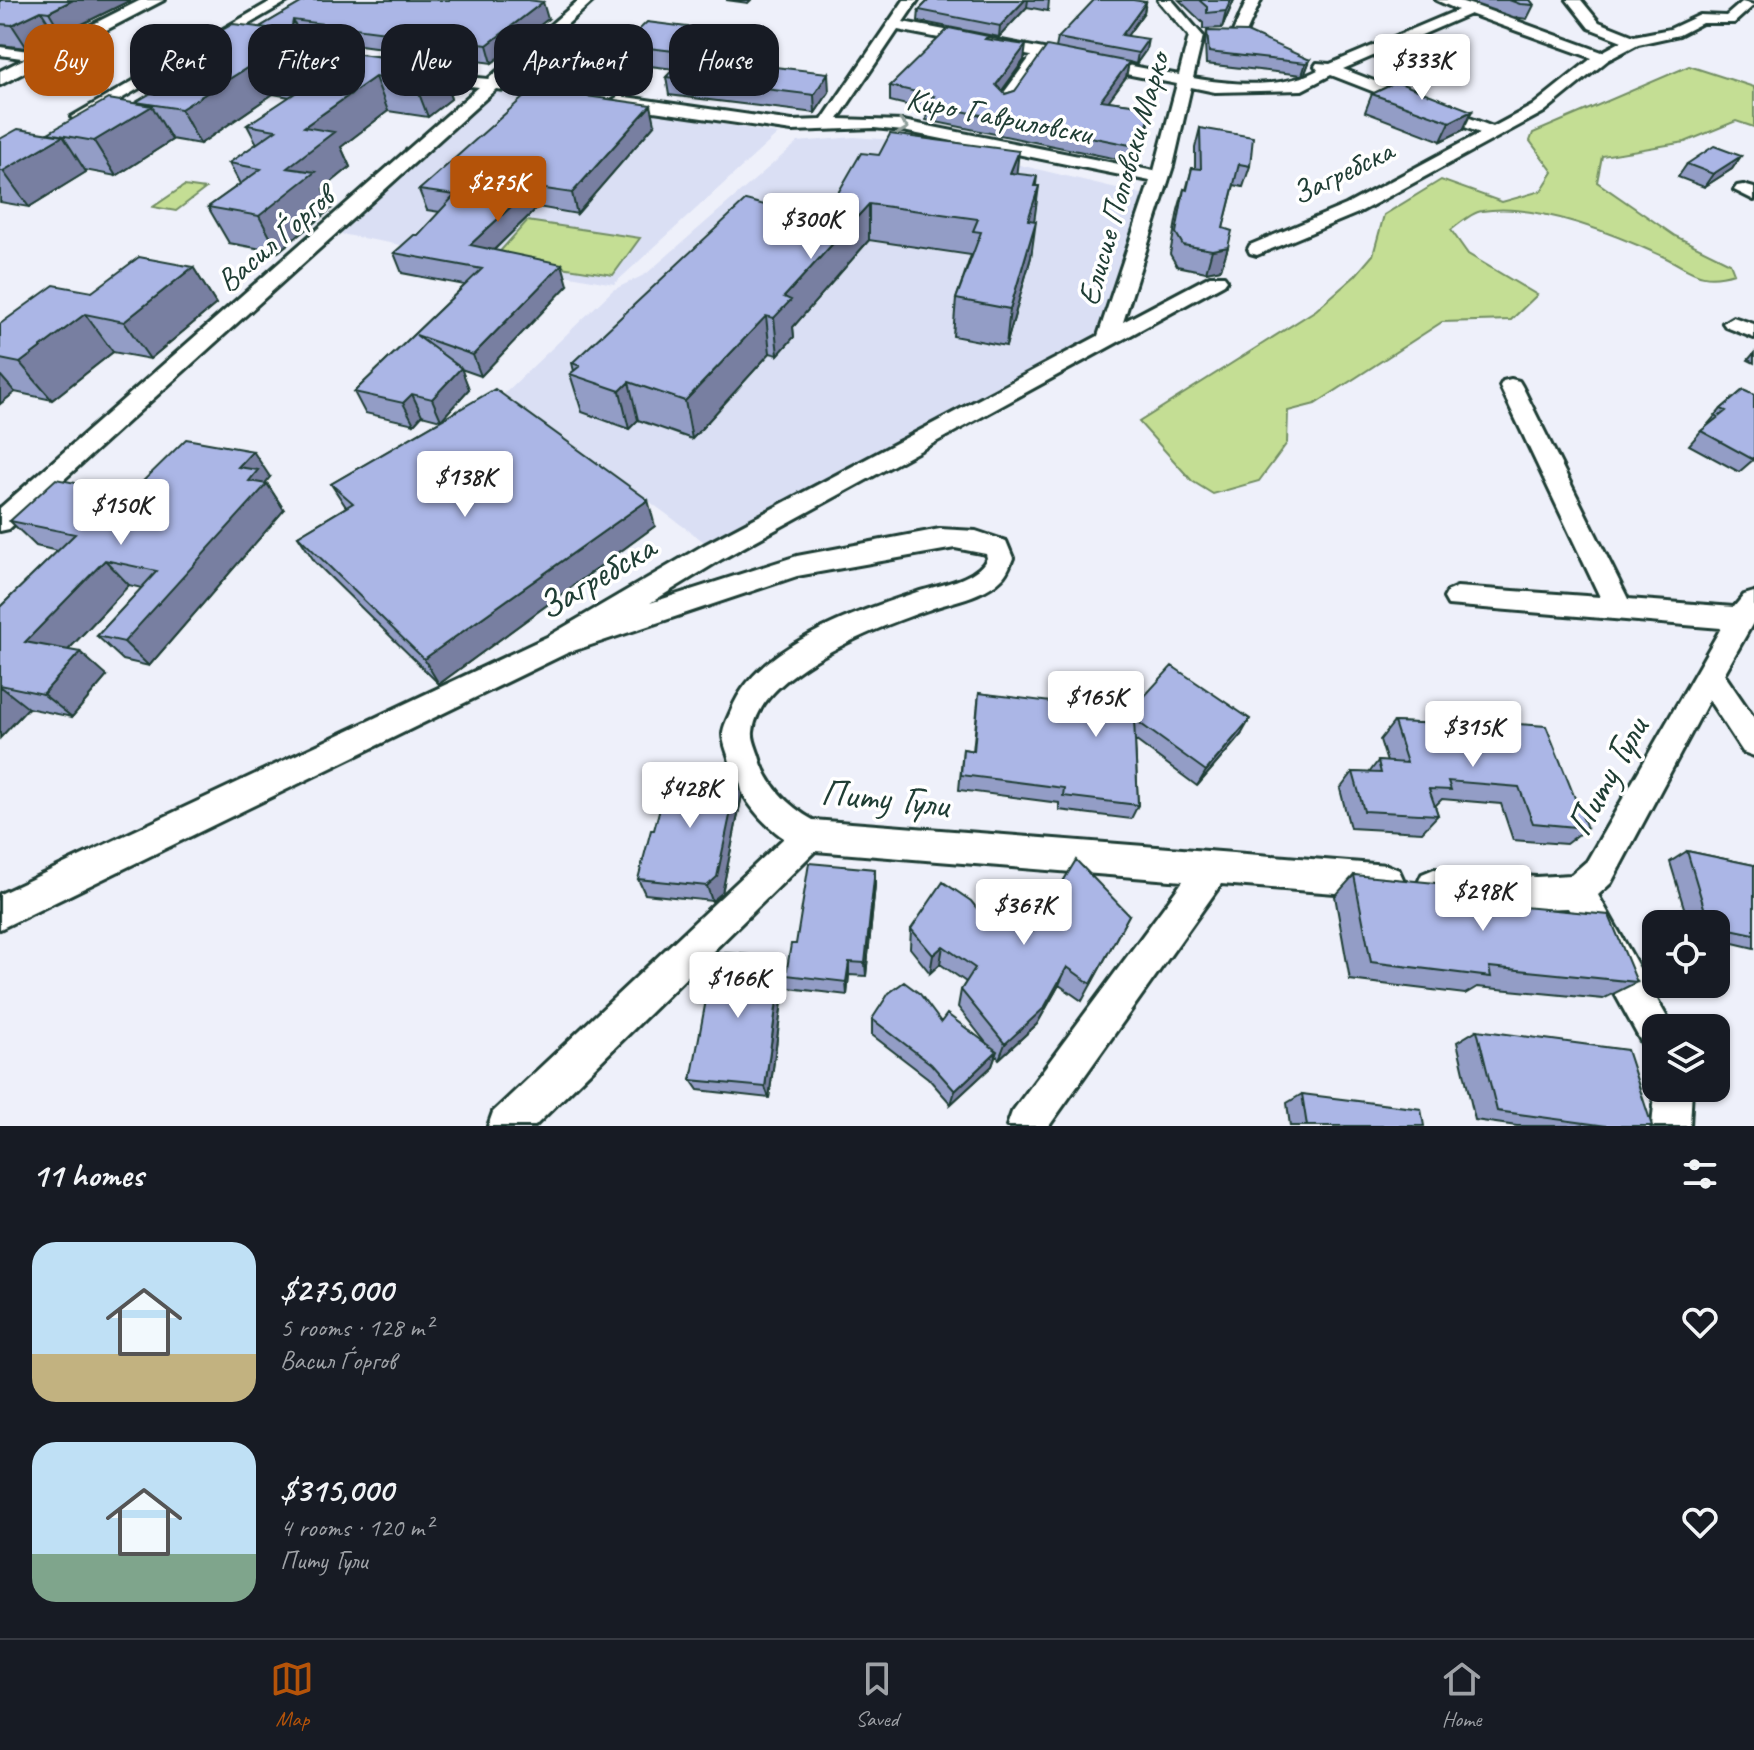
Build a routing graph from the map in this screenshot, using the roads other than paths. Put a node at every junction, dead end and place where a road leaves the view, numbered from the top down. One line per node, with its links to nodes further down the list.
1 (155, 0): 12 (street)
2 (283, 0): 15 (street)
3 (587, 0): 13 (street, Васил Ѓоргов)
4 (911, 0): 14 (street)
5 (1254, 0): 16 (street)
6 (1443, 0): 10 (street)
7 (1574, 0): 18 (street)
8 (1745, 4): 18 (street, Загребска)
9 (1162, 5): 16 (street, Елисие Поповски Марко)
10 (1471, 9): 17 (street); 27 (street)
11 (1533, 12): 17 (street)
12 (108, 24)
13 (561, 24)
14 (894, 25): 22 (street); 34 (street)
15 (232, 29)
16 (1225, 36): 29 (street, Елисие Поповски Марко)
17 (1553, 38): 24 (street)
18 (1633, 41): 24 (street, Загребска)
19 (232, 47): 20 (street)
20 (236, 48)
21 (0, 51): 23 (street)
22 (1040, 53): 29 (street); 33 (street)
23 (24, 54)
24 (1603, 57): 36 (street, Загребска)
25 (1304, 59): 27 (street)
26 (24, 67): 28 (street)
27 (1330, 69): 29 (street); 36 (street)
28 (0, 79)
29 (1184, 81): 37 (street, Елисие Поповски Марко)
30 (494, 85): 44 (street, Васил Ѓоргов)
31 (130, 88): 35 (street)
32 (585, 96): 34 (street, Киро Гавриловски)
33 (1005, 102)
34 (826, 126): 37 (street, Киро Гавриловски, one-way to 37)
35 (61, 128)
36 (1491, 132): 38 (street, Загребска)
37 (1160, 178): 42 (street, Елисие Поповски Марко)
38 (1257, 249)
39 (1217, 280): 42 (street, Загребска)
40 (1733, 323): 41 (street)
41 (1754, 332)
42 (1107, 339): 48 (street, Загребска)
43 (1511, 386): 46 (street)
44 (0, 522)
45 (1457, 598): 46 (street, Питу Гули)
46 (1619, 608): 47 (street, Питу Гули)
47 (1747, 611): 49 (street, Питу Гули)
48 (557, 645): 51 (street, Питу Гули); 54 (street, Загребска)
49 (1709, 676): 50 (street); 53 (street, Питу Гули)
50 (1754, 743)
51 (809, 835): 52 (street, Питу Гули); 57 (street)
52 (1213, 867): 53 (street, Питу Гули); 58 (street)
53 (1577, 891): 55 (street)
54 (0, 912)
55 (1646, 1014)
56 (1672, 1102): 59 (street)
57 (507, 1126)
58 (1026, 1126)
59 (1671, 1126)

